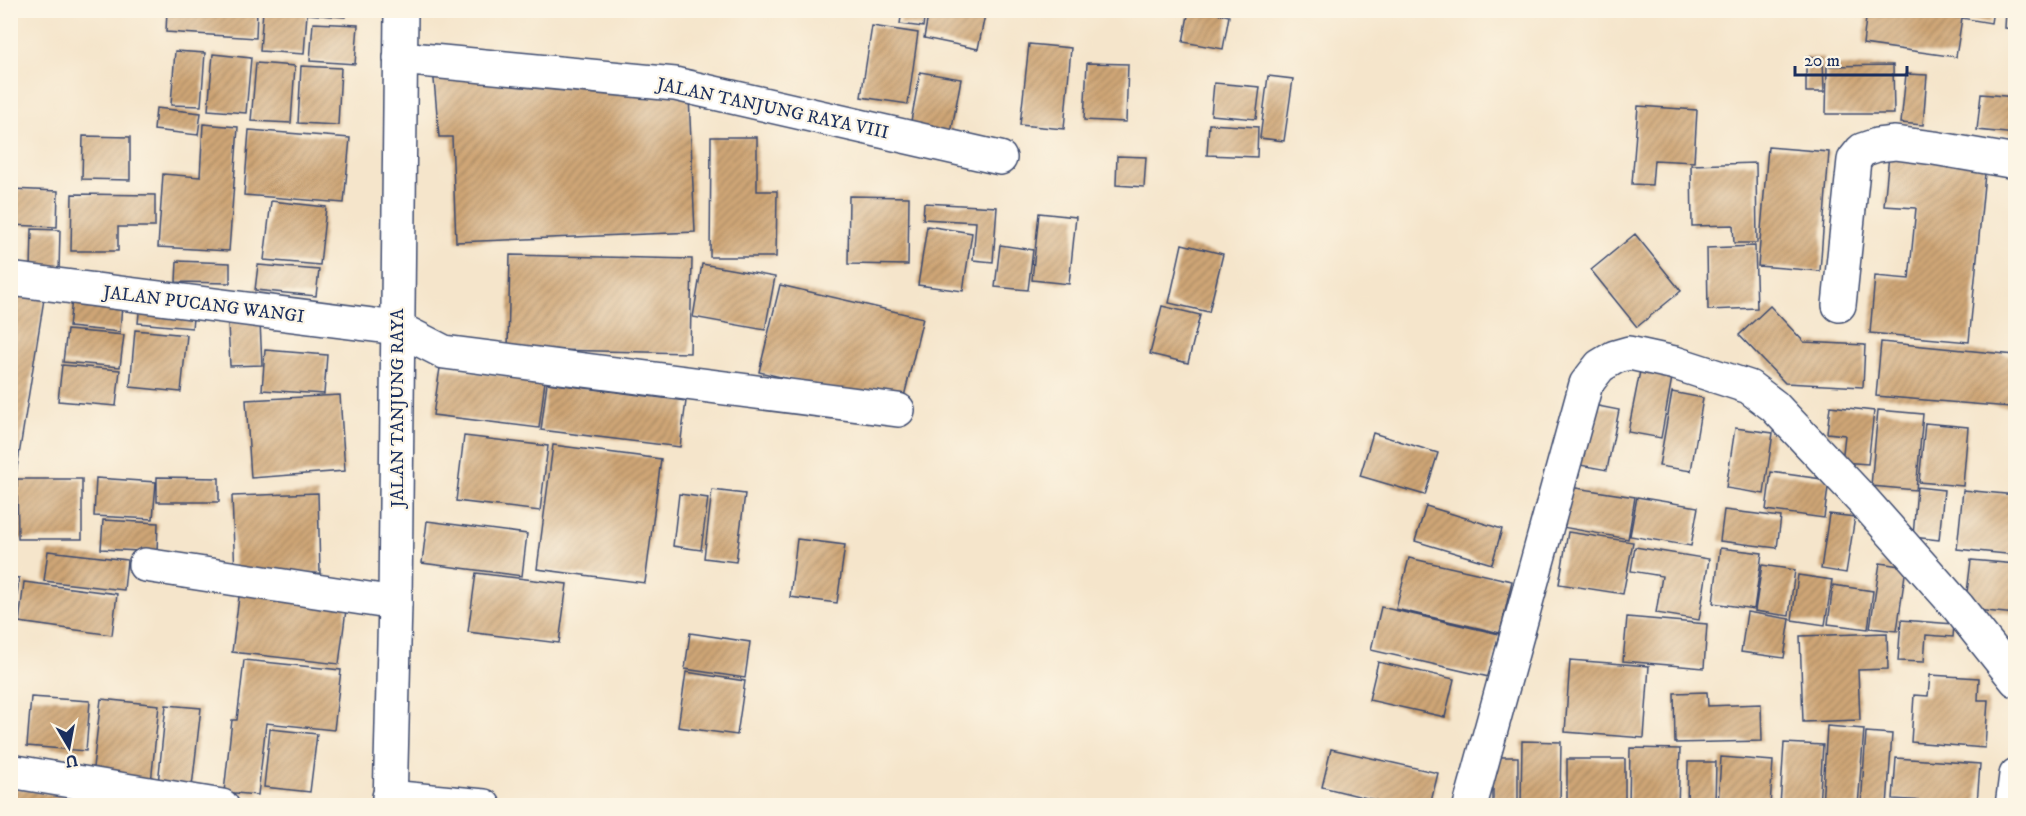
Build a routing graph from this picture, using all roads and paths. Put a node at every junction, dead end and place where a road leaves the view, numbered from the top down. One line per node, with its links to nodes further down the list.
1 (401, 10): 2 (street, JALAN TANJUNG RAYA)
2 (400, 58): 3 (street, JALAN TANJUNG RAYA VIII); 7 (street, JALAN TANJUNG RAYA)
3 (1000, 158)
4 (2016, 162): 6 (street)
5 (10, 279): 7 (street, JALAN PUCANG WANGI)
6 (1839, 305)
7 (398, 328): 8 (street); 10 (street, JALAN TANJUNG RAYA)
8 (898, 410)
9 (145, 565): 10 (street)
10 (395, 603): 14 (street, JALAN TANJUNG RAYA)
11 (2016, 680): 17 (street)
12 (10, 771): 15 (street)
13 (2016, 775): 18 (street)
14 (390, 801): 16 (street)
15 (222, 806)
16 (484, 806)
17 (1470, 806)
18 (2012, 806)

